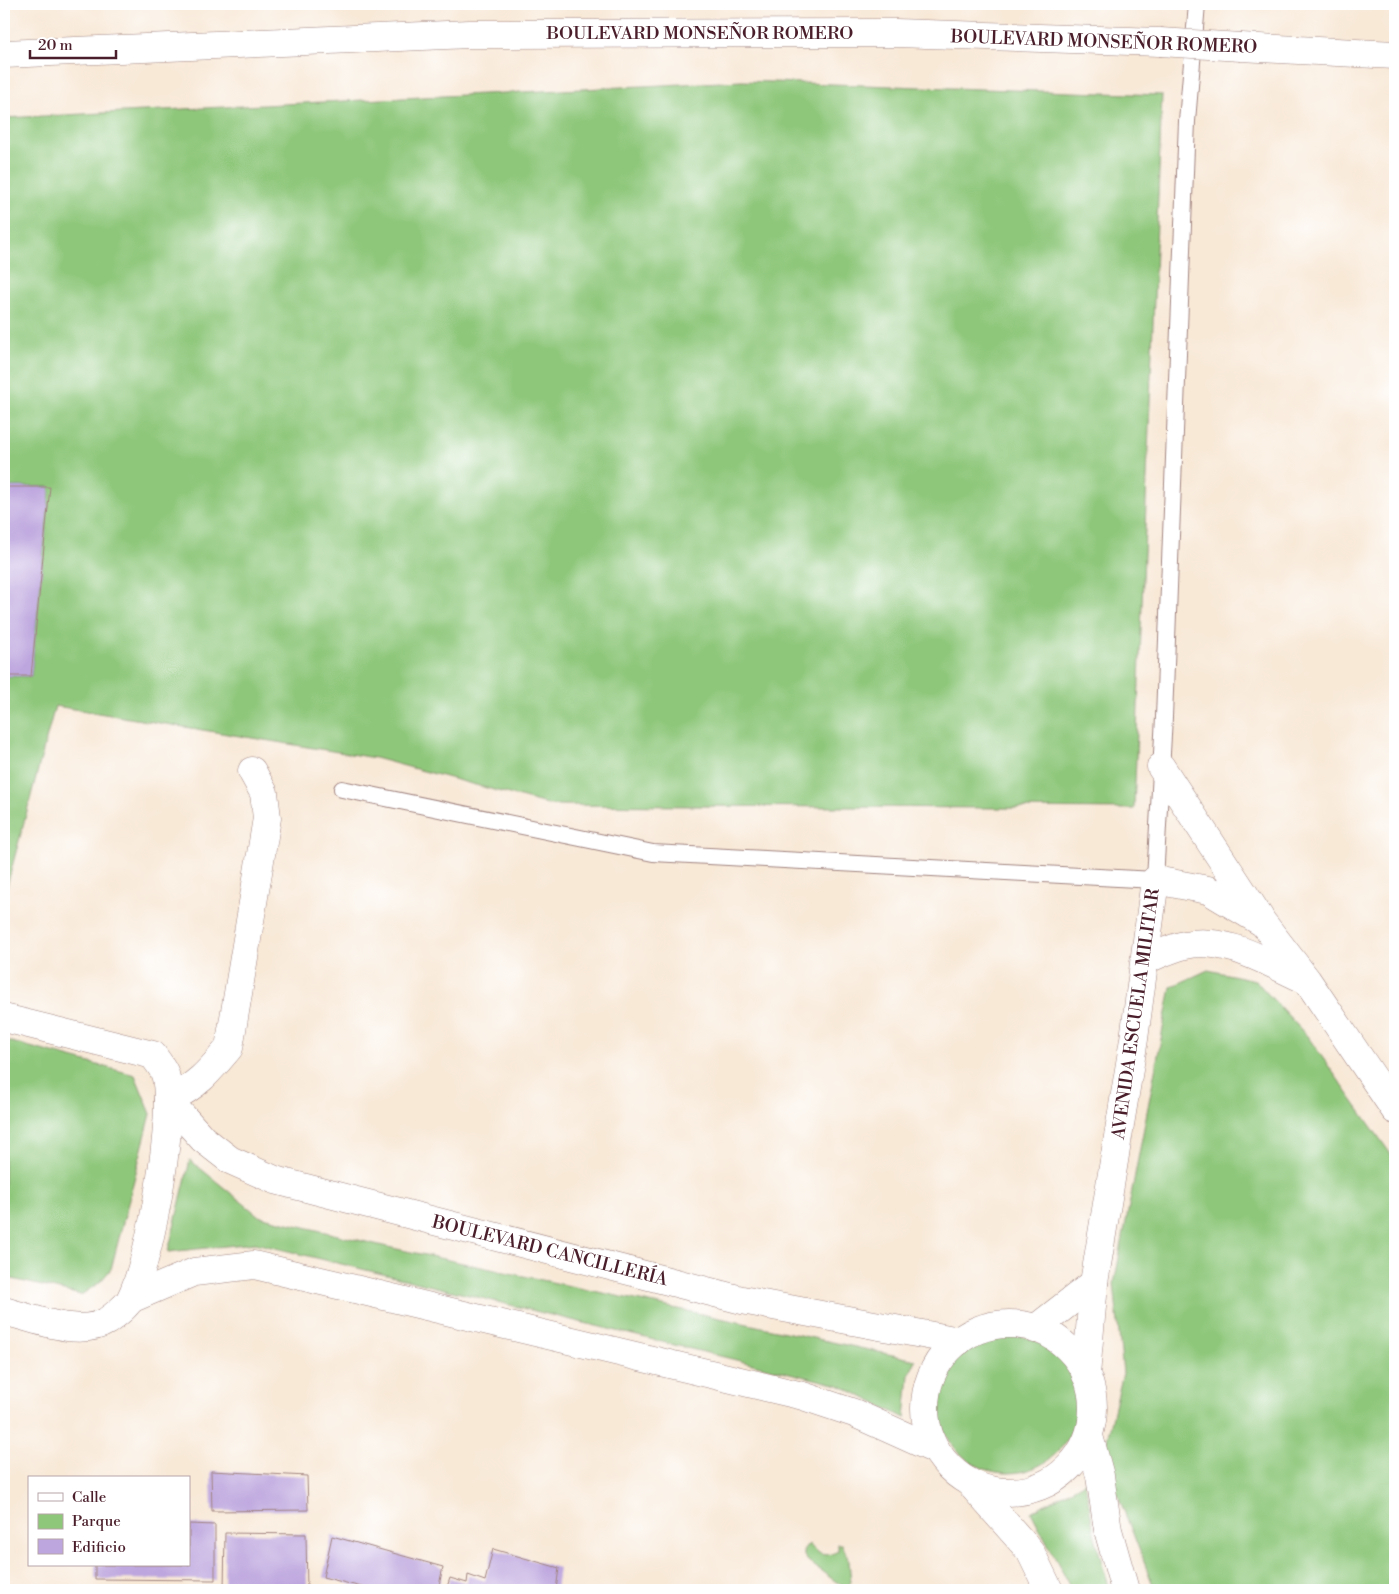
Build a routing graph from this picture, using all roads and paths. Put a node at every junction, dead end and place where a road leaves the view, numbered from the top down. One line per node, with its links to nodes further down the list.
1 (1197, 4): 4 (lane)
2 (4, 54): 3 (main road, BOULEVARD MONSEÑOR ROMERO, bridge)
3 (1395, 55)
4 (1161, 767): 7 (lane); 8 (main road)
5 (252, 771): 12 (main road)
6 (342, 789): 7 (lane)
7 (1155, 880): 8 (main road, AVENIDA ESCUELA MILITAR); 9 (main road, AVENIDA ESCUELA MILITAR)
8 (1263, 923): 10 (main road, AVENIDA ESCUELA MILITAR)
9 (1145, 960): 10 (main road); 14 (main road, AVENIDA ESCUELA MILITAR)
10 (1307, 980): 13 (main road, AVENIDA ESCUELA MILITAR)
11 (4, 1018): 12 (main road)
12 (168, 1100): 15 (main road); 18 (main road, BOULEVARD CANCILLERÍA)
13 (1395, 1110)
14 (1094, 1282): 17 (main road); 19 (main road, AVENIDA ESCUELA MILITAR)
15 (131, 1299): 16 (main road); 21 (main road)
16 (4, 1311)
17 (1035, 1328): 18 (main road); 19 (main road)
18 (959, 1341): 21 (main road)
19 (1086, 1375): 20 (main road)
20 (1089, 1436): 22 (main road); 24 (main road)
21 (936, 1450): 22 (main road)
22 (968, 1481): 23 (main road)
23 (1049, 1590)
24 (1125, 1590)

